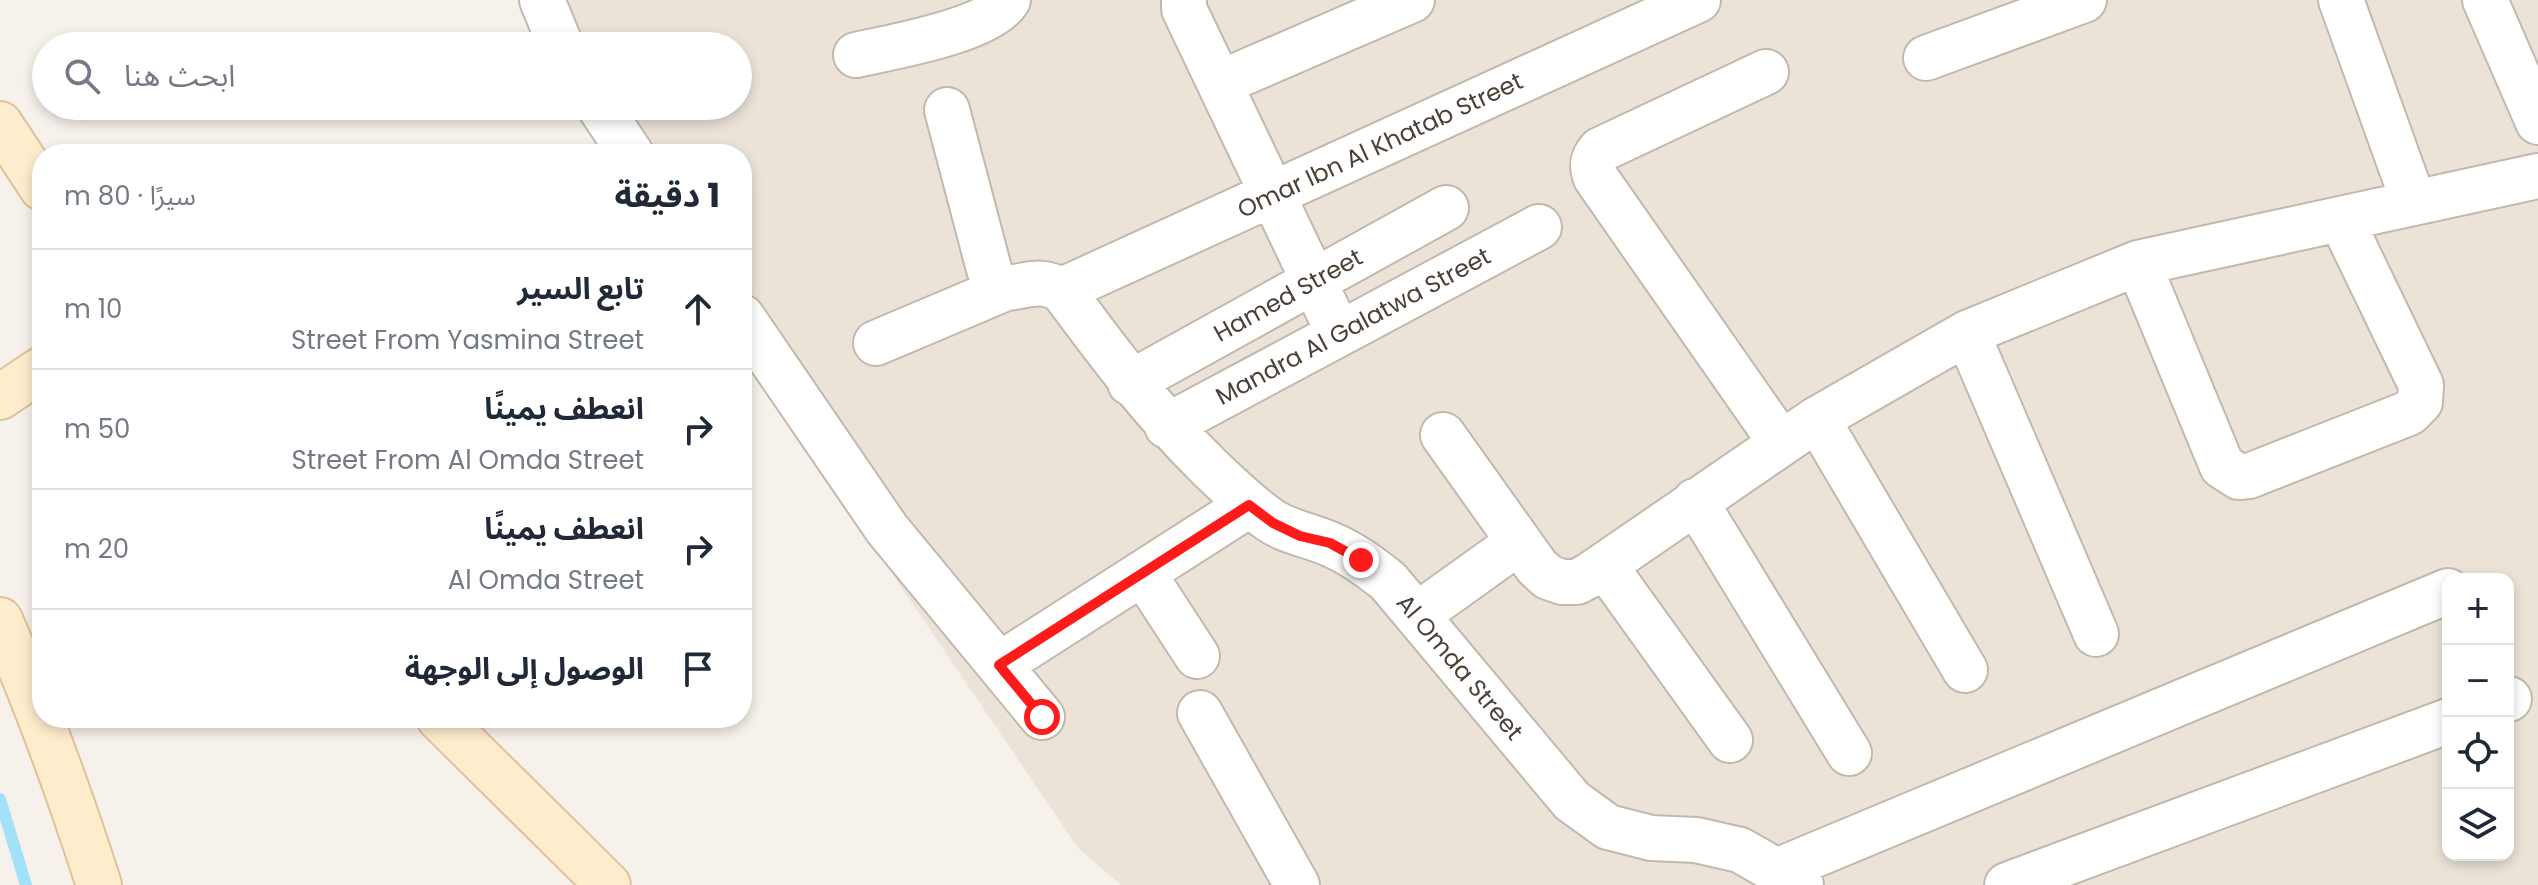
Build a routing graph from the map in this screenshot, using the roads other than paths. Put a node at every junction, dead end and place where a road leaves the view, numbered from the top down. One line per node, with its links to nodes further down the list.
1 (542, 0): 9 (street)
2 (1008, 0): 10 (street)
3 (1184, 0): 13 (street)
4 (1412, 0): 13 (street)
5 (1698, 0): 21 (street, Omar Ibn Al Khatab Street)
6 (2084, 0): 11 (street)
7 (2341, 0): 22 (street)
8 (2485, 0): 16 (street)
9 (555, 32)
10 (856, 55)
11 (1926, 58)
12 (1766, 72): 40 (street)
13 (1220, 83): 21 (street)
14 (947, 110): 28 (street)
15 (608, 120): 18 (street)
16 (2538, 122)
17 (0, 124): 19 (main road)
18 (624, 144)
19 (32, 173)
20 (2538, 176): 22 (street)
21 (1273, 194): 27 (street); 29 (street, Omar Ibn Al Khatab Street)
22 (2414, 203): 24 (street)
23 (1446, 208): 27 (street, Hamed Street)
24 (2341, 219): 26 (street); 26 (street)
25 (1539, 227): 32 (street, Mandra Al Galatwa Street)
26 (2138, 263): 31 (street)
27 (1314, 281): 32 (street); 35 (street, Hamed Street)
28 (1006, 288): 29 (street); 33 (street)
29 (1062, 290): 35 (street, Al Omda Street)
30 (752, 332): 51 (street)
31 (1967, 333): 37 (street); 49 (street)
32 (1339, 334): 38 (street, Mandra Al Galatwa Street)
33 (876, 343)
34 (32, 376): 36 (main road)
35 (1130, 383): 38 (street, Al Omda Street)
36 (0, 397)
37 (1817, 419): 40 (street); 52 (street)
38 (1167, 426): 42 (street, Al Omda Street)
39 (1443, 435): 43 (street)
40 (1781, 443): 41 (street)
41 (1695, 501): 44 (street); 60 (street)
42 (1249, 505): 45 (street); 47 (street, Al Omda Street)
43 (1519, 542): 44 (street); 47 (street)
44 (1605, 566): 59 (street)
45 (1143, 573): 50 (street); 51 (street)
46 (2442, 594): 61 (street)
47 (1417, 615): 61 (street, Al Omda Street)
48 (0, 620): 53 (main road)
49 (2096, 634)
50 (1197, 656)
51 (999, 665): 55 (street)
52 (1965, 670)
53 (32, 696)
54 (1200, 713): 64 (street)
55 (1042, 717)
56 (2442, 723): 65 (street)
57 (44, 728): 62 (main road)
58 (449, 728): 63 (main road)
59 (1730, 740)
60 (1849, 753)
61 (1790, 878)
62 (99, 885)
63 (608, 885)
64 (1297, 885)
65 (2007, 885)

